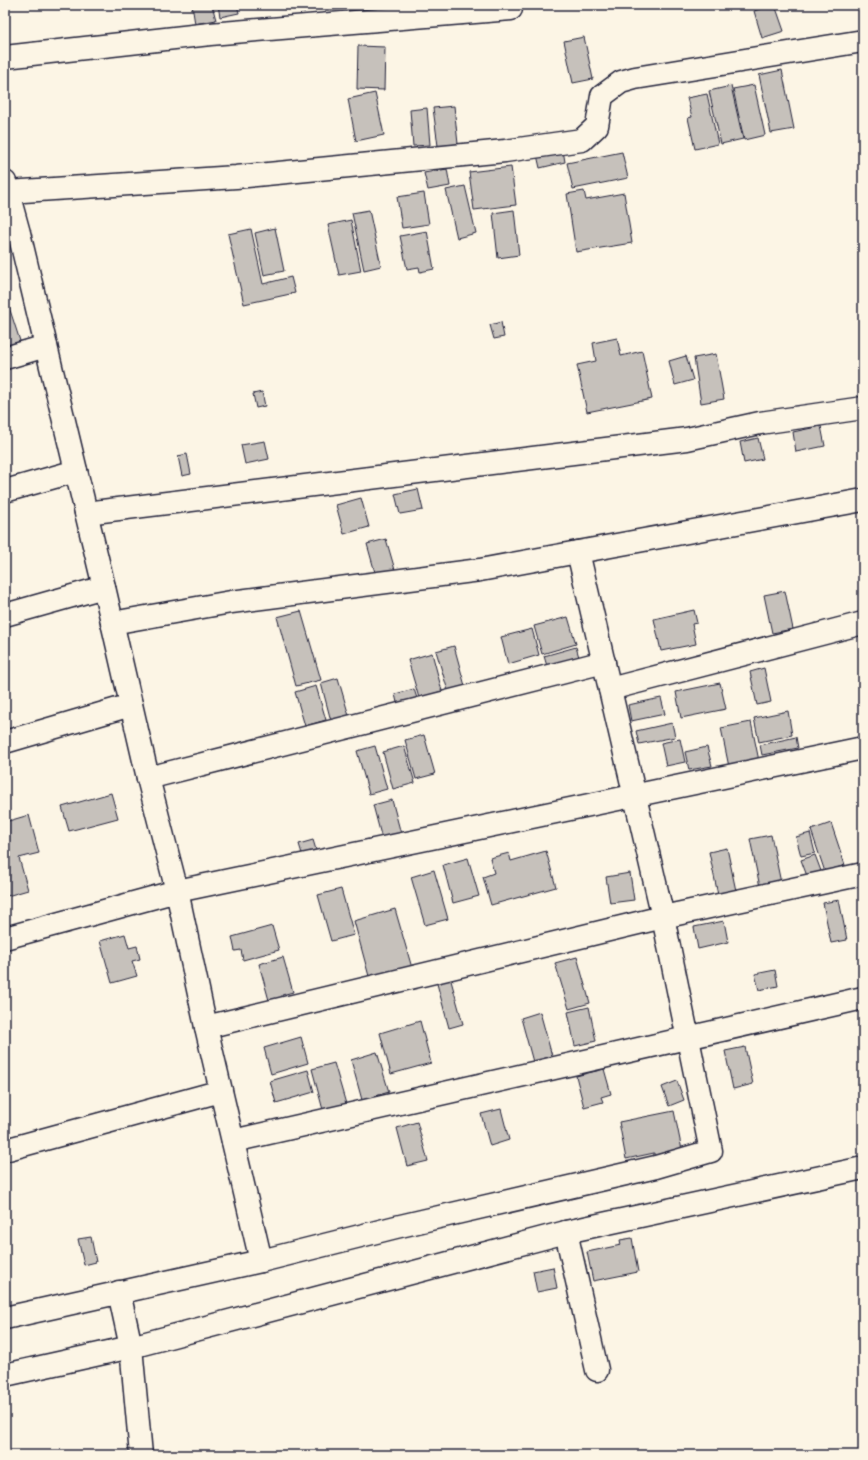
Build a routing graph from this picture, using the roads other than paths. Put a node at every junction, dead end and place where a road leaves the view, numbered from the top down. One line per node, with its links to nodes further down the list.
1 (511, 9): 3 (street)
2 (863, 41): 4 (street)
3 (5, 58)
4 (6, 187): 5 (street)
5 (12, 234): 6 (street)
6 (46, 346): 7 (street); 9 (street)
7 (5, 358)
8 (863, 408): 12 (street)
9 (76, 471): 10 (street); 12 (street)
10 (5, 490)
11 (863, 500): 13 (street)
12 (86, 513): 14 (street)
13 (578, 552): 16 (street); 18 (street)
14 (104, 587): 15 (street); 16 (street)
15 (5, 615)
16 (112, 623): 20 (street)
17 (863, 623): 19 (street)
18 (604, 662): 19 (street); 23 (street)
19 (610, 689): 24 (street)
20 (131, 705): 21 (street); 23 (street)
21 (5, 742)
22 (863, 748): 24 (street)
23 (148, 778): 26 (street)
24 (635, 796): 26 (street); 27 (street)
25 (863, 874): 27 (street)
26 (177, 891): 28 (street); 30 (street)
27 (663, 917): 30 (street); 31 (street)
28 (5, 938)
29 (863, 998): 31 (street)
30 (206, 1027): 32 (street)
31 (687, 1039): 33 (street); 37 (street)
32 (221, 1091): 33 (street); 34 (street)
33 (233, 1141): 37 (street)
34 (5, 1150)
35 (863, 1168): 36 (street)
36 (566, 1232): 40 (street); 41 (street)
37 (261, 1261): 38 (street)
38 (119, 1292): 39 (street); 40 (street)
39 (5, 1318)
40 (131, 1347): 42 (street); 43 (street)
41 (597, 1370)
42 (5, 1375)
43 (141, 1455)

